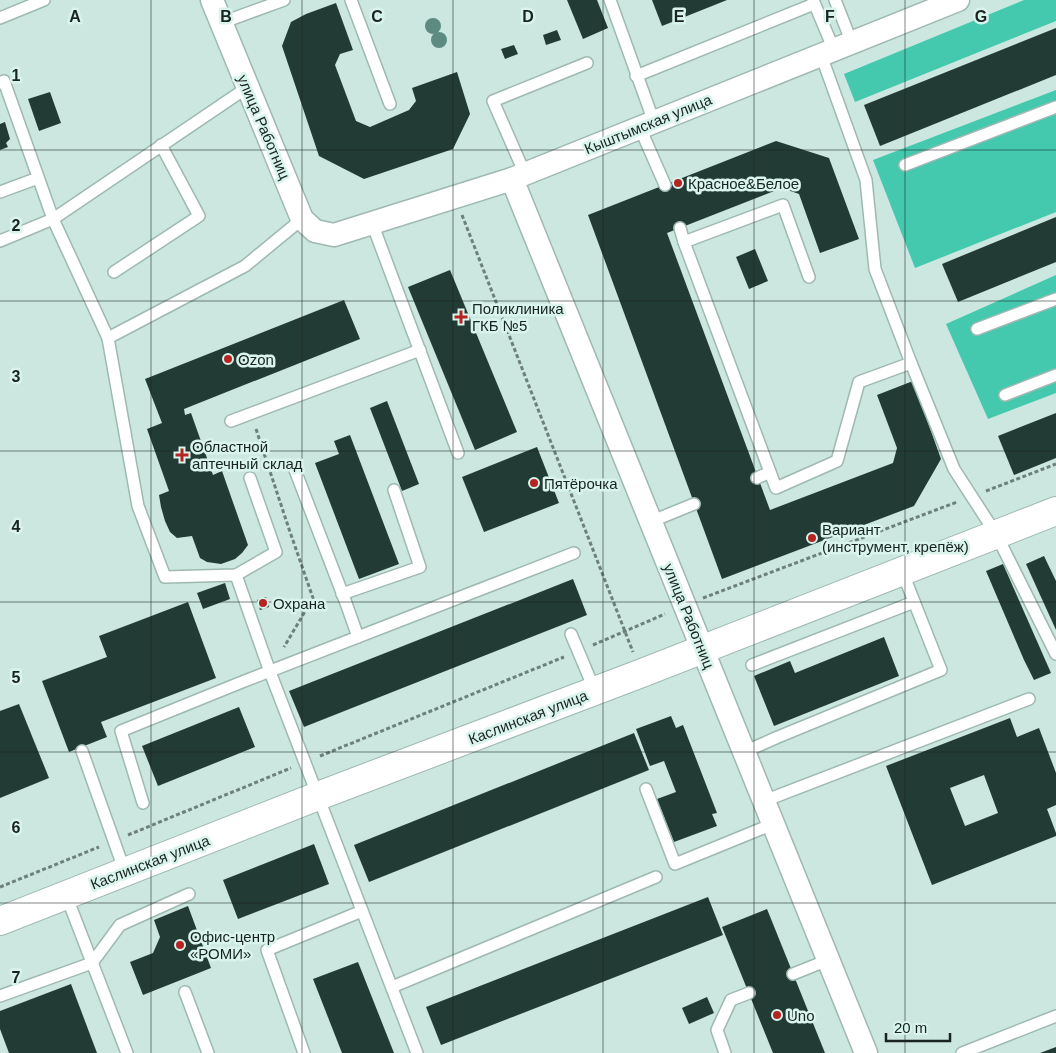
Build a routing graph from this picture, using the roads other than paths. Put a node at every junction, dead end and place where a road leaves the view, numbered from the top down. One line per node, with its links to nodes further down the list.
1 (44, 0): 9 (lane)
2 (212, 0): 10 (street, улица Работниц)
3 (284, 0): 10 (lane)
4 (351, 0): 16 (lane)
5 (610, 0): 13 (lane)
6 (835, 0): 11 (lane)
7 (958, 0): 11 (street, Кыштымская улица)
8 (814, 2): 11 (lane); 13 (lane)
9 (0, 18)
10 (221, 23): 15 (street, улица Работниц)
11 (836, 49): 18 (street, Кыштымская улица); 37 (lane)
12 (587, 63): 21 (lane)
13 (636, 76): 18 (lane)
14 (0, 83): 22 (lane)
15 (248, 87): 19 (lane); 25 (street, улица Работниц)
16 (390, 104)
17 (1056, 107): 20 (lane)
18 (647, 125): 21 (street, Кыштымская улица); 23 (lane)
19 (161, 146): 26 (lane); 31 (lane)
20 (905, 165)
21 (518, 176): 27 (street, Кыштымская улица); 49 (street, улица Работниц)
22 (38, 178): 24 (lane); 26 (lane)
23 (665, 184)
24 (0, 192)
25 (302, 218): 27 (street, Кыштымская улица); 35 (lane)
26 (53, 219): 29 (lane); 35 (lane)
27 (372, 223): 36 (lane)
28 (680, 228): 30 (lane)
29 (0, 240)
30 (684, 242): 32 (lane); 43 (lane)
31 (114, 272)
32 (809, 277)
33 (1056, 299): 34 (lane)
34 (977, 329)
35 (108, 338): 53 (lane)
36 (420, 350): 40 (lane); 41 (lane)
37 (911, 363): 43 (lane); 50 (lane)
38 (1056, 375): 39 (lane)
39 (1005, 395)
40 (231, 421)
41 (458, 453)
42 (295, 470): 54 (lane)
43 (770, 472): 45 (lane)
44 (250, 478): 53 (lane)
45 (757, 478)
46 (394, 490): 54 (lane)
47 (694, 504): 49 (lane)
48 (1056, 512): 50 (main road, Каслинская улица)
49 (650, 522): 58 (street, улица Работниц)
50 (996, 534): 52 (main road, Каслинская улица); 59 (lane)
51 (574, 553): 57 (lane)
52 (902, 571): 55 (lane); 58 (main road, Каслинская улица)
53 (236, 575): 61 (lane)
54 (342, 594): 57 (lane)
55 (914, 602): 60 (lane); 65 (lane)
56 (571, 634): 62 (lane)
57 (358, 637): 61 (lane)
58 (702, 650): 62 (main road, Каслинская улица); 65 (street, улица Работниц)
59 (1056, 654)
60 (752, 665)
61 (270, 672): 67 (lane); 69 (lane)
62 (595, 692): 67 (main road, Каслинская улица)
63 (1029, 699): 68 (lane)
64 (82, 751): 71 (lane)
65 (744, 752): 68 (street, улица Работниц)
66 (646, 788): 70 (lane)
67 (318, 796): 71 (main road, Каслинская улица); 75 (lane)
68 (764, 801): 70 (street, улица Работниц)
69 (143, 803)
70 (774, 824): 77 (street, улица Работниц)
71 (125, 872): 74 (main road, Каслинская улица)
72 (656, 877): 80 (lane)
73 (188, 894): 78 (lane)
74 (66, 895): 76 (main road, Каслинская улица); 78 (lane)
75 (362, 911): 80 (lane); 87 (lane)
76 (0, 921)
77 (828, 960): 79 (lane); 90 (street, улица Работниц)
78 (92, 963): 83 (lane); 85 (lane)
79 (793, 974)
80 (392, 987): 88 (lane)
81 (185, 992): 86 (lane)
82 (749, 993): 89 (lane)
83 (0, 996)
84 (1056, 1016): 91 (lane)
85 (127, 1053)
86 (208, 1053)
87 (304, 1053)
88 (418, 1053)
89 (725, 1053)
90 (866, 1053)
91 (962, 1053)

